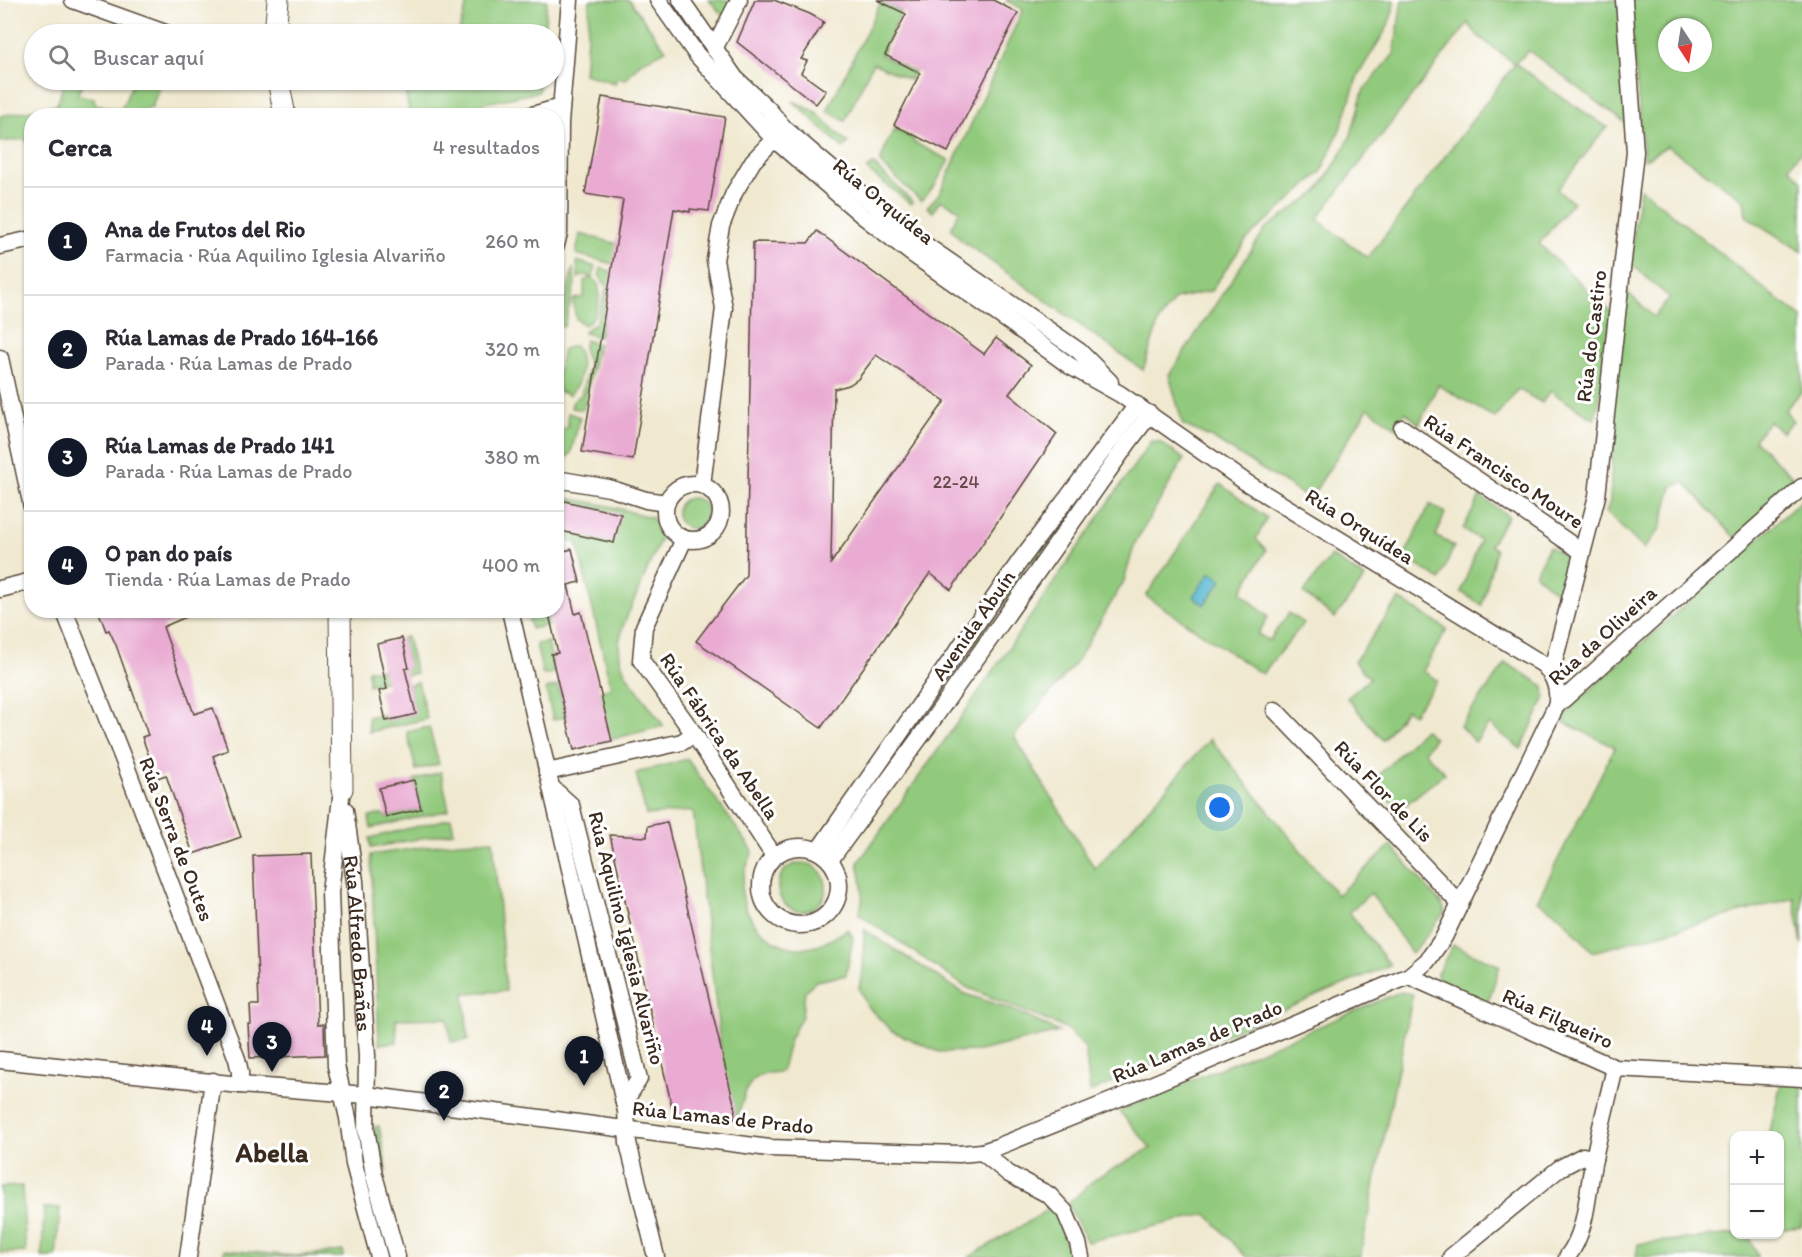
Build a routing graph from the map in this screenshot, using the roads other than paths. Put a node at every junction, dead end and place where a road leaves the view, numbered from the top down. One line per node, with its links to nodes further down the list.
1 (73, 0): 8 (street)
2 (278, 0): 9 (street)
3 (570, 0): 11 (street)
4 (658, 0): 17 (street, Rúa Orquídea)
5 (739, 0): 10 (street)
6 (1624, 0): 29 (street, Rúa do Castiro)
7 (690, 4): 10 (street, Rúa Orquídea)
8 (140, 24)
9 (276, 24)
10 (714, 49): 17 (street, Rúa Orquídea)
11 (564, 71)
12 (280, 90): 15 (street)
13 (562, 90): 14 (street)
14 (561, 107): 16 (street)
15 (283, 108)
16 (557, 108)
17 (779, 134): 21 (street, Rúa Orquídea); 25 (street)
18 (24, 240): 19 (street)
19 (0, 246)
20 (0, 358): 23 (street)
21 (1143, 410): 35 (street, Rúa Orquídea); 41 (street, Avenida Abuín)
22 (1402, 428): 29 (street, Rúa Francisco Moure)
23 (24, 470)
24 (564, 480): 27 (street)
25 (702, 484): 27 (street); 28 (street)
26 (1802, 487): 36 (street, Rúa da Oliveira)
27 (666, 503): 28 (street)
28 (684, 538): 38 (street, Rúa Fábrica da Abella)
29 (1581, 551): 35 (street, Rúa do Castiro)
30 (24, 583): 31 (street)
31 (0, 589)
32 (67, 618): 49 (street, Rúa Serra de Outes)
33 (340, 618): 40 (street, Rúa Alfredo Brañas)
34 (512, 618): 39 (street, Rúa Aquilino Iglesia Alvariño)
35 (1551, 673): 36 (street)
36 (1556, 706): 43 (street, Rúa da Oliveira)
37 (1275, 710): 43 (street, Rúa Flor de Lis)
38 (694, 734): 39 (street); 42 (street, Rúa Fábrica da Abella)
39 (549, 780): 52 (street, Rúa Aquilino Iglesia Alvariño)
40 (342, 789): 50 (street, Rúa Alfredo Brañas); 51 (street, Rúa Alfredo Brañas)
41 (824, 855): 42 (street); 42 (street)
42 (774, 856)
43 (1460, 904): 44 (street, Rúa da Oliveira)
44 (1409, 976): 46 (street, Rúa Filgueiro); 53 (street, Rúa Lamas de Prado)
45 (1, 1057): 48 (street, Rúa Lamas de Prado)
46 (1615, 1068): 47 (street, Rúa Filgueiro); 54 (street)
47 (1802, 1078)
48 (213, 1082): 49 (street, Rúa Lamas de Prado); 55 (street)
49 (240, 1085): 50 (street, Rúa Lamas de Prado)
50 (343, 1093): 51 (street, Rúa Lamas de Prado); 56 (street, Rúa Alfredo Brañas)
51 (366, 1095): 52 (street, Rúa Lamas de Prado); 57 (street, Rúa Alfredo Brañas)
52 (627, 1130): 53 (street, Rúa Lamas de Prado); 58 (street, Rúa Aquilino Iglesia Alvariño)
53 (982, 1152): 59 (street)
54 (1594, 1159): 60 (street); 61 (street)
55 (188, 1257)
56 (379, 1257)
57 (397, 1257)
58 (656, 1257)
59 (1080, 1257)
60 (1451, 1257)
61 (1567, 1257)

